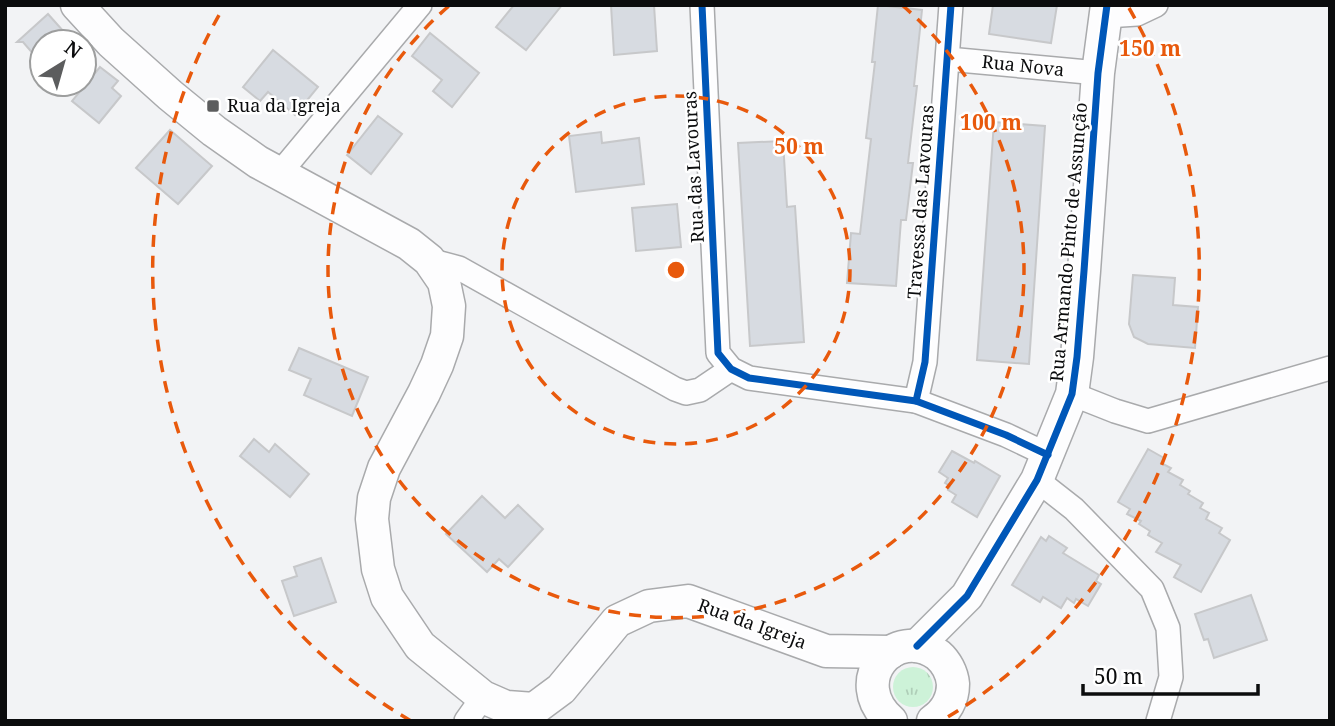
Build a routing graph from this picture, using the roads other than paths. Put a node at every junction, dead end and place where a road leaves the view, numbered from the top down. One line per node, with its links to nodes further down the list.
1 (77, 5): 9 (main road, Rua da Igreja)
2 (420, 5): 9 (street)
3 (702, 5): 12 (street, Rua das Lavouras)
4 (951, 5): 7 (street, Travessa das Lavouras)
5 (1156, 5): 6 (street)
6 (1106, 11): 8 (main road, Rua Armando Pinto de Assunção)
7 (948, 59): 8 (street, Rua Nova); 14 (street, Travessa das Lavouras)
8 (1098, 73): 13 (main road, Rua Armando Pinto de Assunção)
9 (279, 174): 10 (main road, Rua da Igreja)
10 (429, 260): 12 (street); 20 (main road, Rua da Igreja)
11 (1330, 368): 13 (street)
12 (731, 369): 14 (street)
13 (1072, 394): 15 (main road, Rua Armando Pinto de Assunção)
14 (916, 401): 15 (street)
15 (1043, 468): 16 (main road, Rua Armando Pinto de Assunção); 23 (street)
16 (967, 596): 17 (main road, Rua Armando Pinto de Assunção); 19 (main road, Rua Armando Pinto de Assunção)
17 (904, 649): 18 (main road, Rua da Igreja); 19 (main road); 21 (main road, Rua Armando Pinto de Assunção)
18 (826, 651): 20 (main road, Rua da Igreja); 21 (main road, Rua da Igreja)
19 (949, 668): 22 (main road, Rua Armando Pinto de Assunção)
20 (474, 709)
21 (883, 711)
22 (944, 716)
23 (1158, 721)

